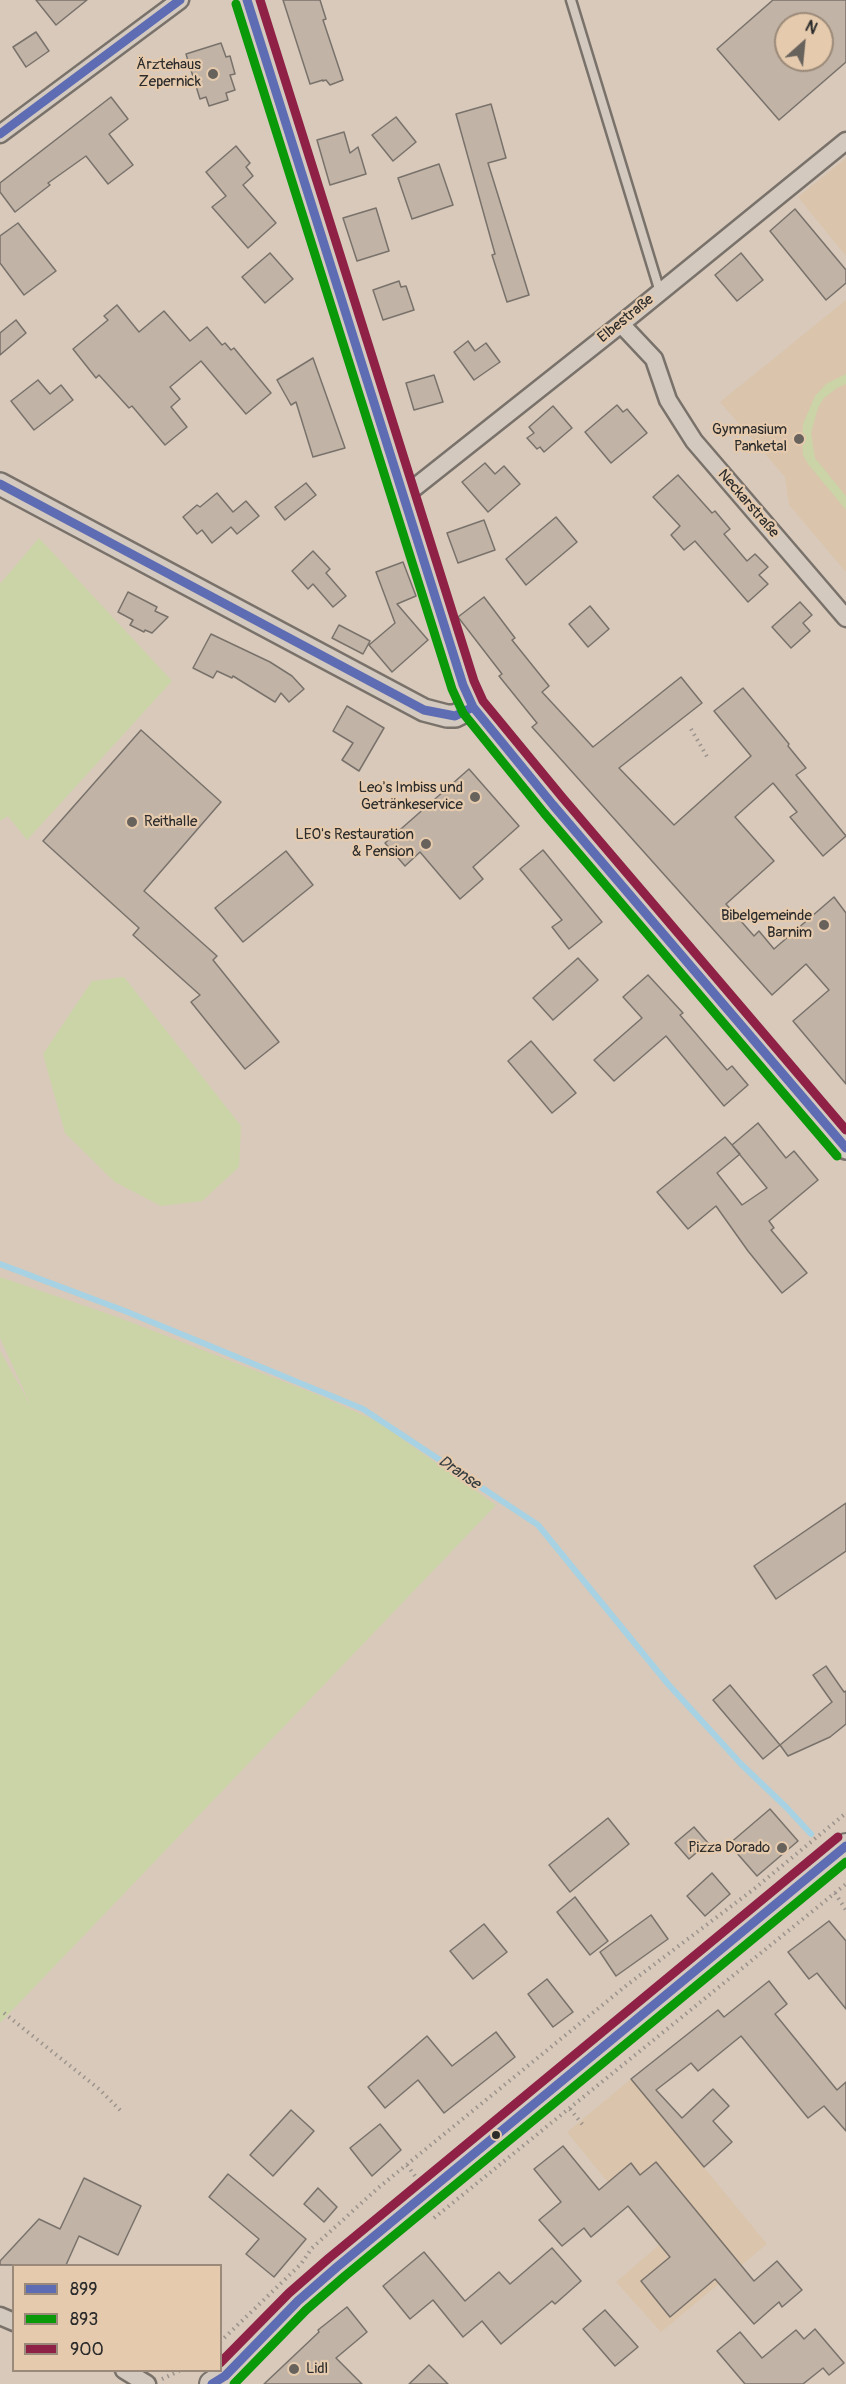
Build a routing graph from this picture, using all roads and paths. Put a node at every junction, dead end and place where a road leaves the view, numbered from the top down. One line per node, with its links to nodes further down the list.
1 (180, 0): 4 (street)
2 (247, 0): 9 (street)
3 (571, 0): 6 (lane)
4 (0, 134)
5 (846, 141): 6 (street, Elbestraße)
6 (660, 292): 7 (street, Elbestraße)
7 (621, 324): 9 (street, Elbestraße); 10 (street, Neckarstraße)
8 (0, 484): 11 (street)
9 (404, 496): 11 (street)
10 (846, 618)
11 (473, 707): 14 (street)
12 (691, 729): 13 (path)
13 (709, 760)
14 (846, 1148)
15 (846, 1813): 24 (path)
16 (846, 1846): 32 (main road)
17 (846, 1884): 18 (path)
18 (835, 1893): 19 (path); 21 (path)
19 (846, 1910)
20 (4, 2013): 22 (path)
21 (570, 2109): 23 (path); 26 (path)
22 (122, 2112)
23 (583, 2125)
24 (407, 2165): 25 (path); 27 (path)
25 (419, 2181)
26 (432, 2219)
27 (222, 2340)
28 (127, 2372): 30 (street)
29 (177, 2372): 31 (path)
30 (147, 2384)
31 (153, 2384)
32 (212, 2384)

